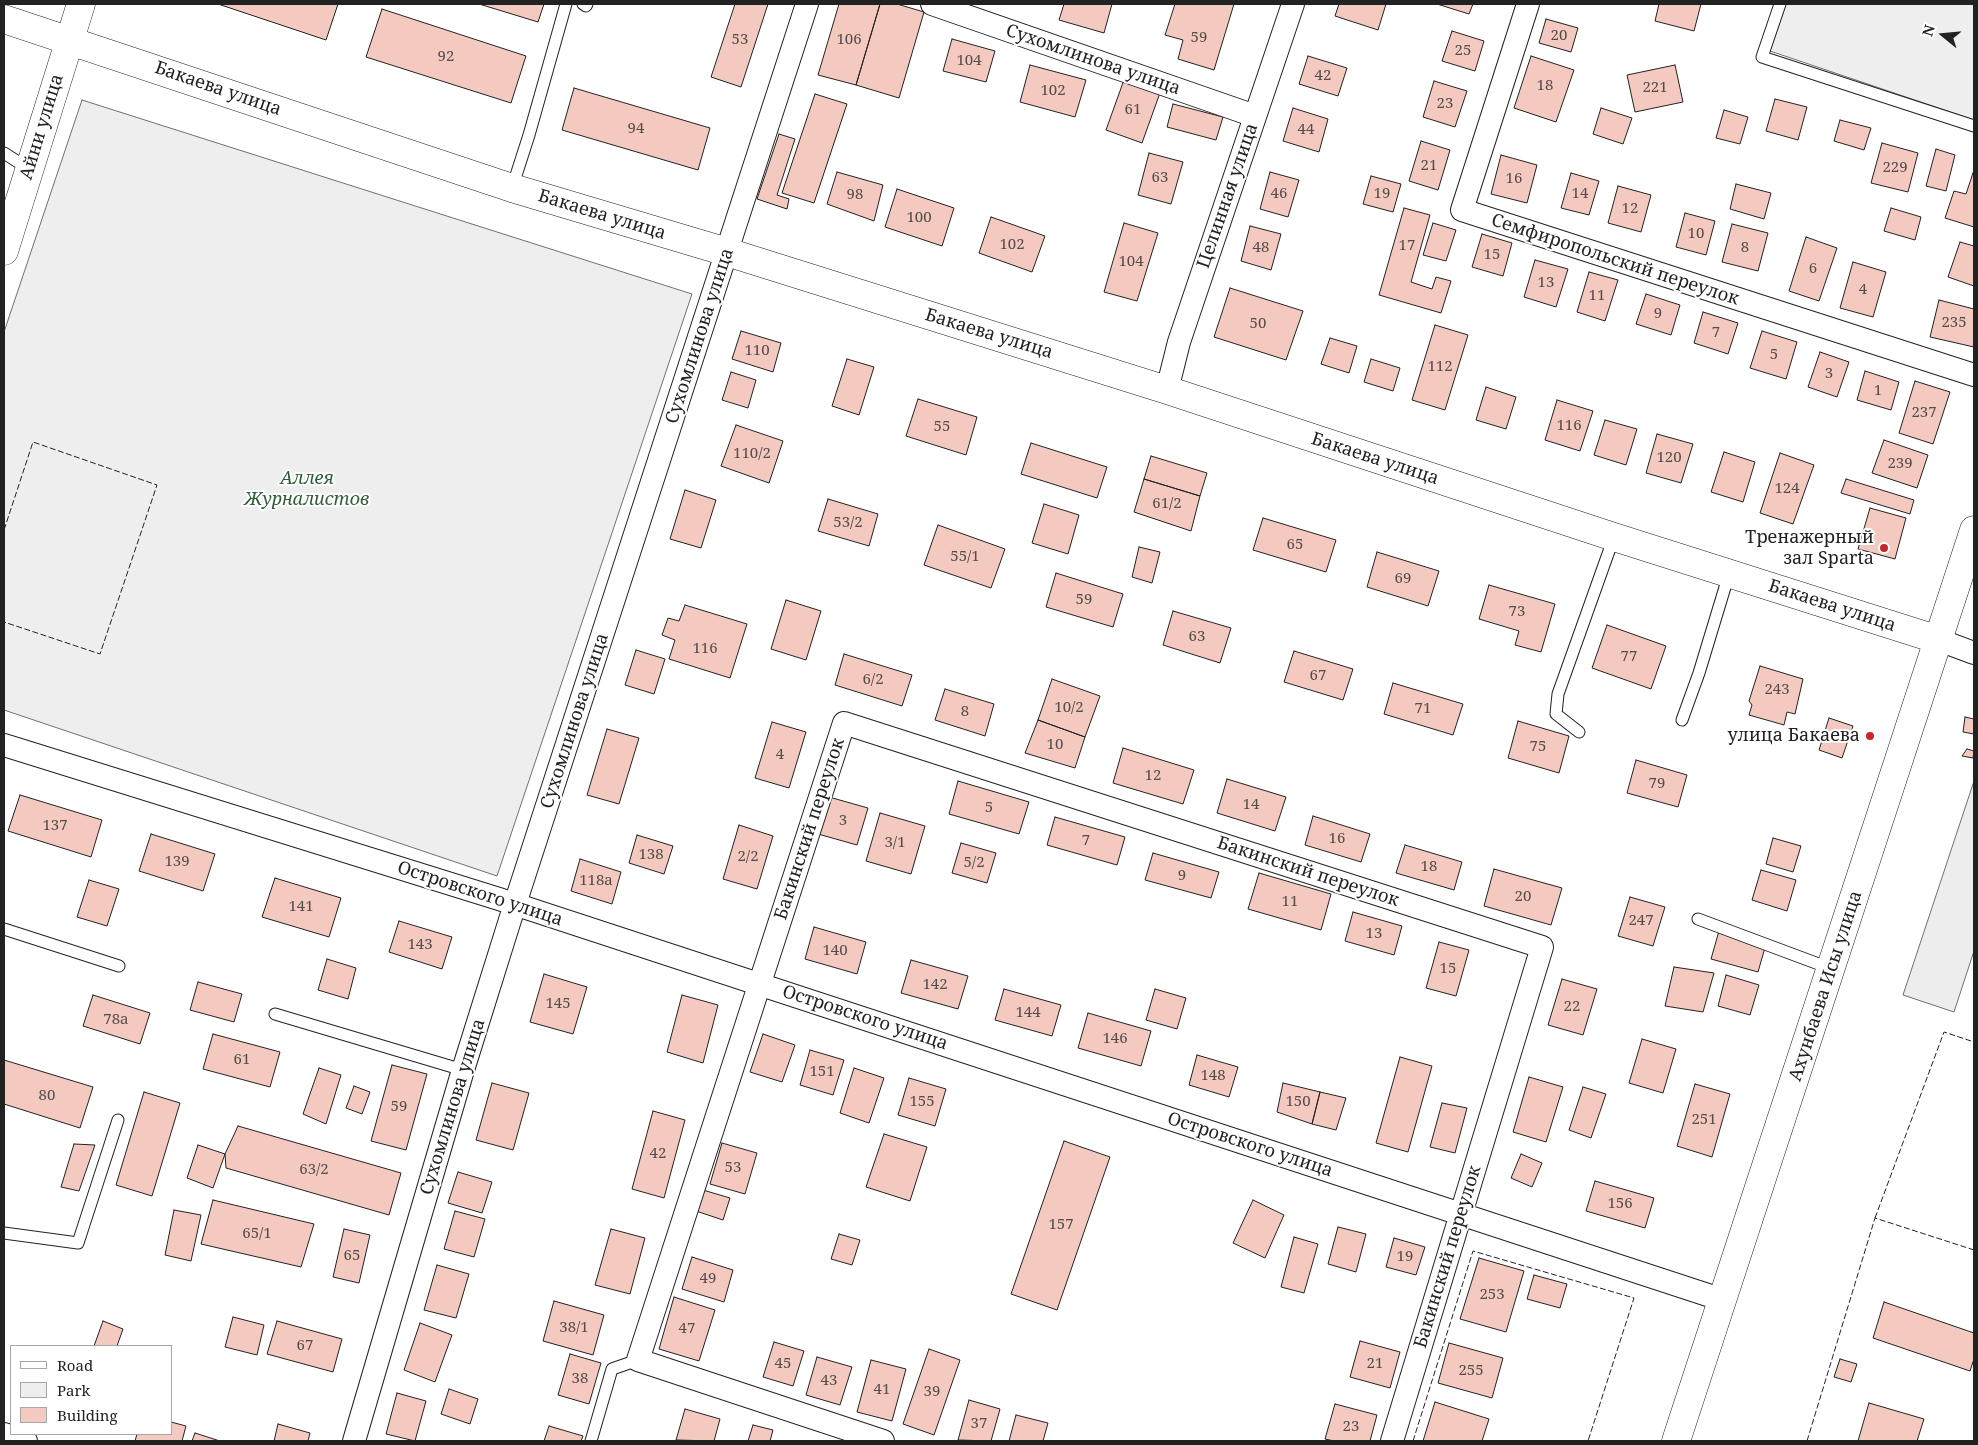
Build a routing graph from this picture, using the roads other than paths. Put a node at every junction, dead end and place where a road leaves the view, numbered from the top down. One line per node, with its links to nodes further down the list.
1 (81, 4): 11 (main road, Айни улица)
2 (566, 4): 16 (lane)
3 (583, 4): 4 (lane)
4 (587, 4)
5 (808, 4): 18 (street, Сухомлинова улица)
6 (932, 4): 12 (street, Сухомлинова улица)
7 (1294, 4): 12 (street, Целинная улица)
8 (1528, 4): 19 (street, Семфиропольский переулок)
9 (1780, 4): 13 (lane)
10 (4, 19): 11 (main road, Бакаева улица)
11 (70, 40): 15 (main road, Айни улица); 16 (main road, Бакаева улица)
12 (1255, 116): 20 (street, Целинная улица)
13 (1974, 126)
14 (4, 153): 15 (lane)
15 (29, 169): 17 (main road, Айни улица)
16 (512, 188): 18 (main road, Бакаева улица)
17 (4, 251)
18 (727, 252): 20 (main road, Бакаева улица); 29 (street, Сухомлинова улица)
19 (1974, 375)
20 (1167, 390): 22 (main road, Бакаева улица)
21 (1974, 530): 24 (main road, Ахунбаева Исы улица)
22 (1614, 537): 23 (main road, Бакаева улица); 27 (lane)
23 (1729, 574): 24 (main road, Бакаева улица); 26 (lane)
24 (1938, 640): 25 (street, Бакаева улица); 33 (main road, Ахунбаева Исы улица)
25 (1974, 652)
26 (1682, 720)
27 (1579, 732)
28 (4, 745): 29 (street, Островского улица)
29 (515, 904): 34 (street, Островского улица); 36 (street, Сухомлинова улица)
30 (1698, 919): 33 (lane)
31 (4, 929): 32 (lane)
32 (120, 966)
33 (1832, 969): 40 (main road, Ахунбаева Исы улица)
34 (760, 984): 38 (street, Островского улица); 38 (street, Бакинский переулок); 41 (street)
35 (275, 1014): 36 (lane)
36 (463, 1070): 44 (street, Сухомлинова улица)
37 (118, 1120): 39 (lane)
38 (1460, 1214): 40 (street, Островского улица); 47 (street, Бакинский переулок)
39 (4, 1233)
40 (1723, 1300): 48 (main road, Ахунбаева Исы улица)
41 (638, 1360): 45 (lane); 46 (street)
42 (4, 1434): 43 (street)
43 (26, 1441)
44 (354, 1441)
45 (591, 1441)
46 (883, 1441)
47 (1392, 1441)
48 (1676, 1441)

